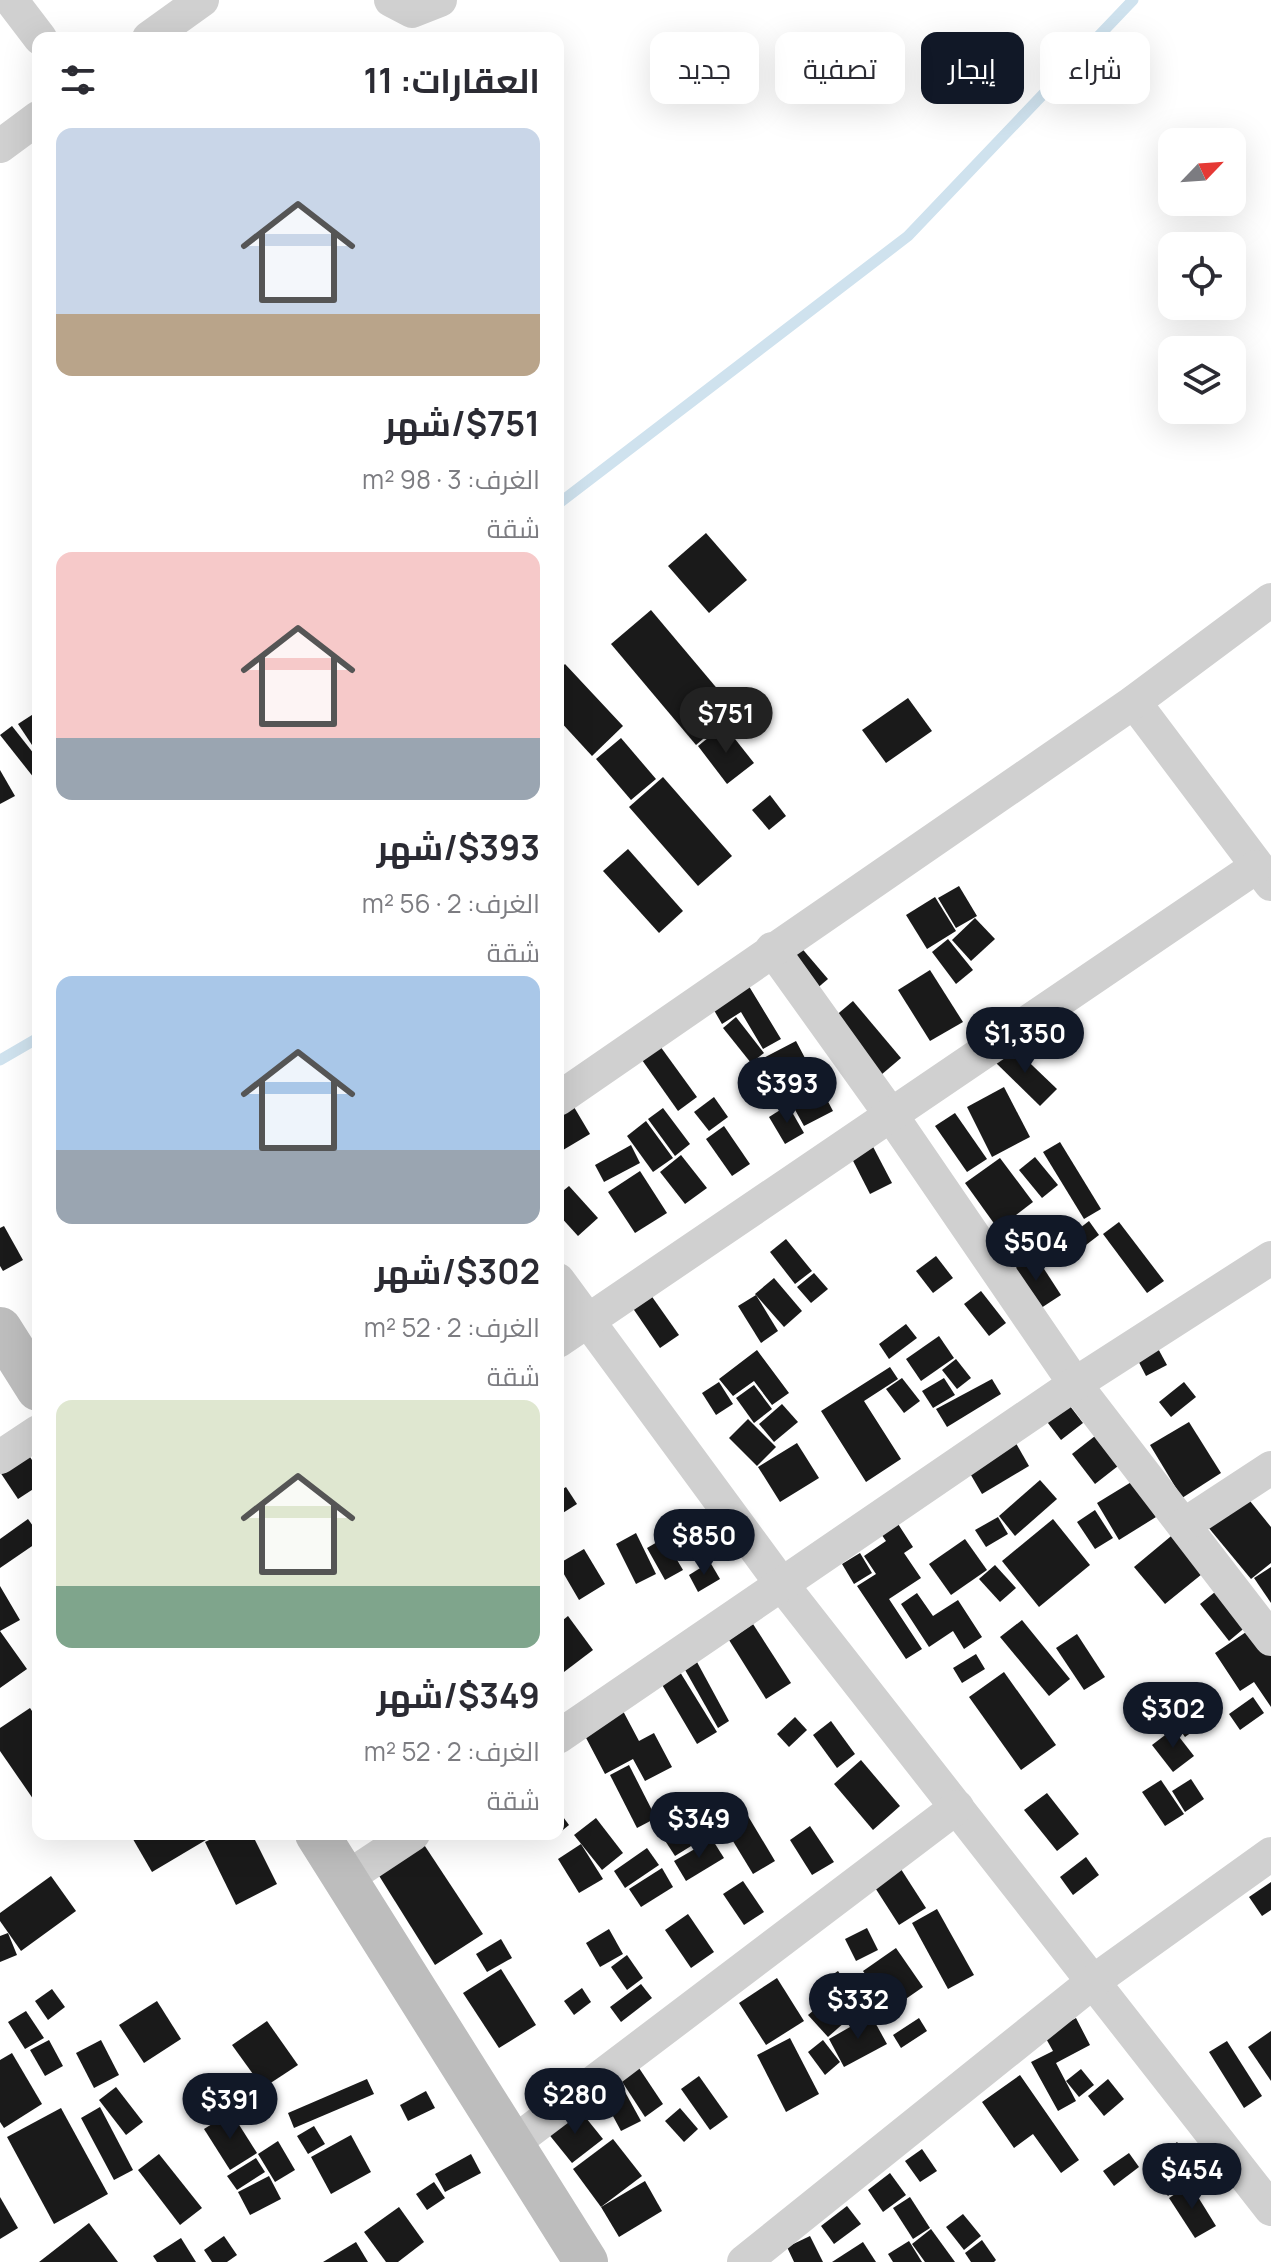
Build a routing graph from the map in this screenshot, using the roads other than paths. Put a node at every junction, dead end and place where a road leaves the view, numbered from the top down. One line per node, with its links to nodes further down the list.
1 (11, 0): 5 (street)
2 (202, 0): 6 (street)
3 (391, 0): 4 (street)
4 (440, 0)
5 (35, 32)
6 (157, 32)
7 (32, 122): 8 (street)
8 (0, 146)
9 (1271, 600): 10 (street)
10 (1134, 702): 11 (street); 12 (street)
11 (1264, 876): 14 (street)
12 (772, 949): 13 (street); 14 (street)
13 (564, 1095)
14 (891, 1115): 17 (street); 21 (street)
15 (1271, 1258): 21 (street)
16 (564, 1288): 17 (street)
17 (589, 1320): 19 (street); 26 (street)
18 (0, 1329): 20 (street)
19 (564, 1337)
20 (32, 1380)
21 (1075, 1384): 25 (street); 26 (street)
22 (32, 1436): 23 (street)
23 (0, 1457)
24 (1271, 1468): 25 (street)
25 (1184, 1525): 27 (street)
26 (783, 1586): 28 (street); 29 (street)
27 (1271, 1639)
28 (564, 1733)
29 (957, 1807): 34 (street); 35 (street)
30 (321, 1840): 33 (street)
31 (404, 1840): 33 (street)
32 (1271, 1854): 34 (street)
33 (345, 1879): 35 (street)
34 (1094, 1981): 36 (street); 38 (street)
35 (512, 2144): 37 (street)
36 (1271, 2209)
37 (586, 2262)
38 (744, 2262)

